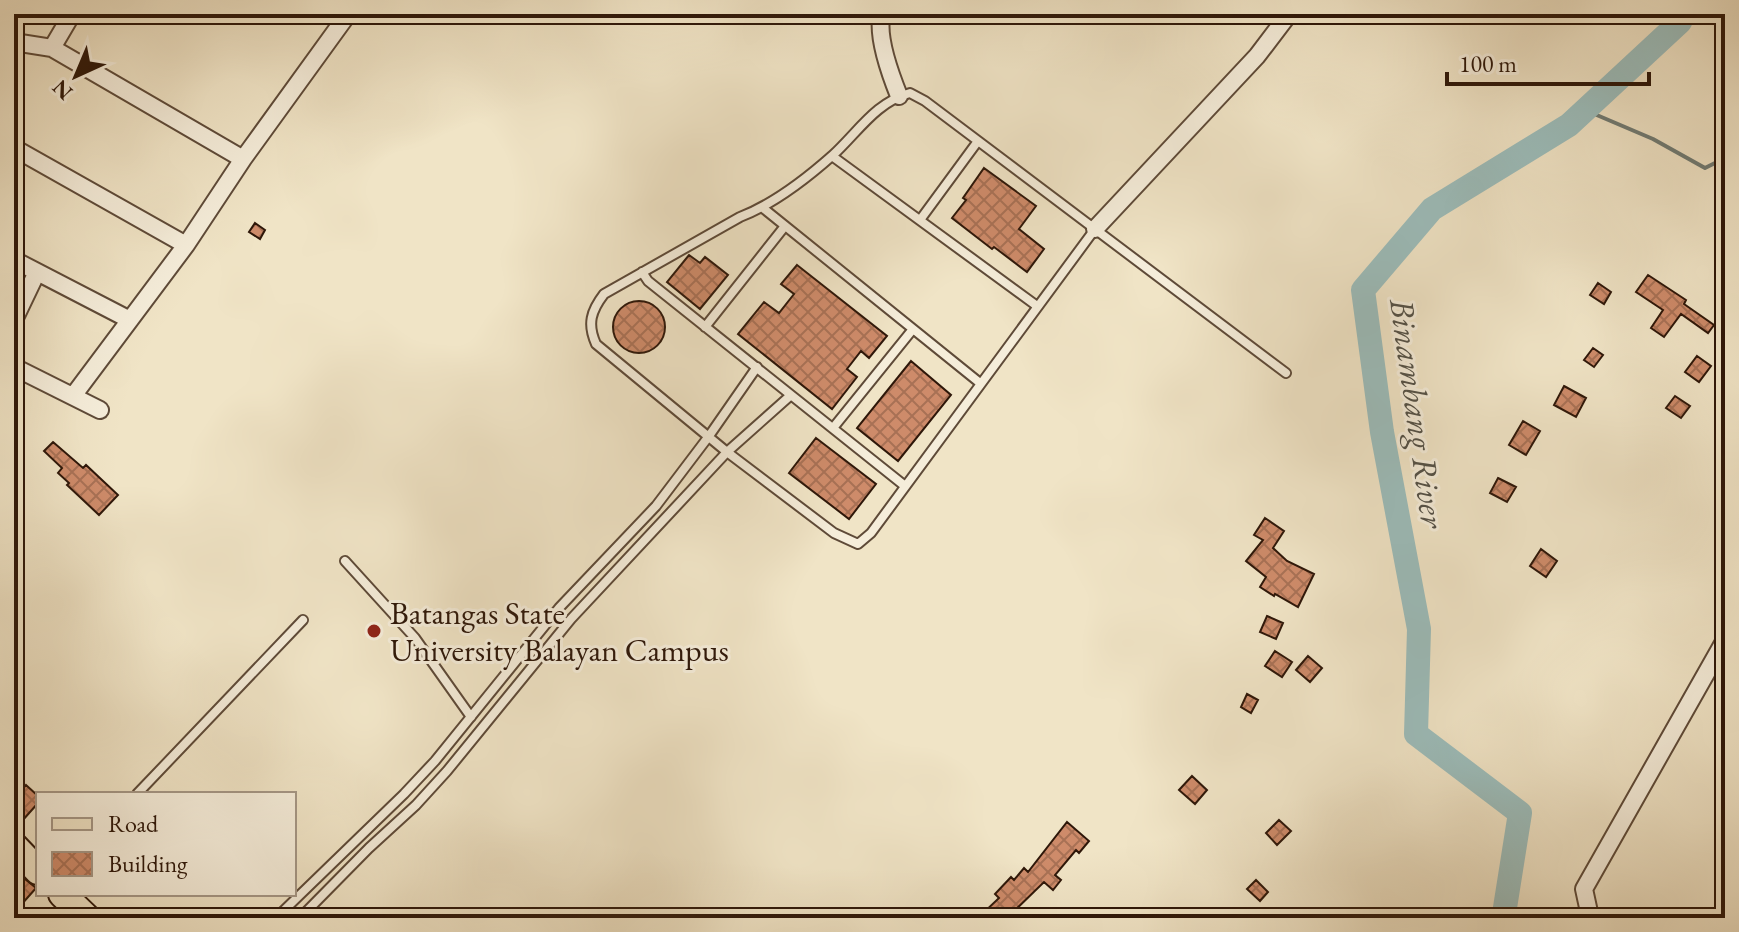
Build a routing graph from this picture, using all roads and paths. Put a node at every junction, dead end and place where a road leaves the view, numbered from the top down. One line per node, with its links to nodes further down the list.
1 (72, 14): 6 (street)
2 (348, 14): 11 (street)
3 (882, 14): 7 (street)
4 (1289, 14): 15 (street)
5 (14, 42): 6 (street)
6 (52, 48): 11 (street)
7 (899, 96): 8 (lane); 10 (lane)
8 (978, 141): 13 (lane); 15 (lane)
9 (14, 148): 16 (street)
10 (832, 156): 12 (lane); 13 (lane)
11 (243, 159): 16 (street)
12 (763, 208): 14 (lane); 19 (lane)
13 (920, 220): 20 (lane)
14 (785, 226): 23 (lane); 24 (lane)
15 (1095, 229): 20 (lane); 27 (lane)
16 (186, 245): 22 (street)
17 (14, 260): 18 (street)
18 (37, 272): 21 (street); 22 (street)
19 (642, 272): 23 (lane); 33 (lane)
20 (1037, 306): 28 (lane)
21 (14, 320)
22 (130, 320): 30 (street)
23 (705, 327): 26 (lane)
24 (913, 329): 28 (lane); 32 (lane)
25 (14, 367): 30 (street)
26 (757, 367): 29 (lane); 33 (lane)
27 (1286, 373)
28 (980, 383): 35 (lane)
29 (791, 395): 32 (lane); 34 (lane)
30 (73, 396): 31 (street)
31 (100, 410)
32 (833, 428): 35 (lane)
33 (709, 436): 34 (lane); 39 (lane)
34 (727, 452): 35 (lane); 46 (lane)
35 (905, 486)
36 (345, 561): 39 (lane)
37 (303, 620): 40 (lane)
38 (1725, 640): 47 (street)
39 (471, 717): 45 (lane)
40 (139, 792)
41 (14, 846): 42 (main road)
42 (36, 869)
43 (64, 896): 44 (main road)
44 (87, 918)
45 (276, 918)
46 (300, 918)
47 (1594, 918)

